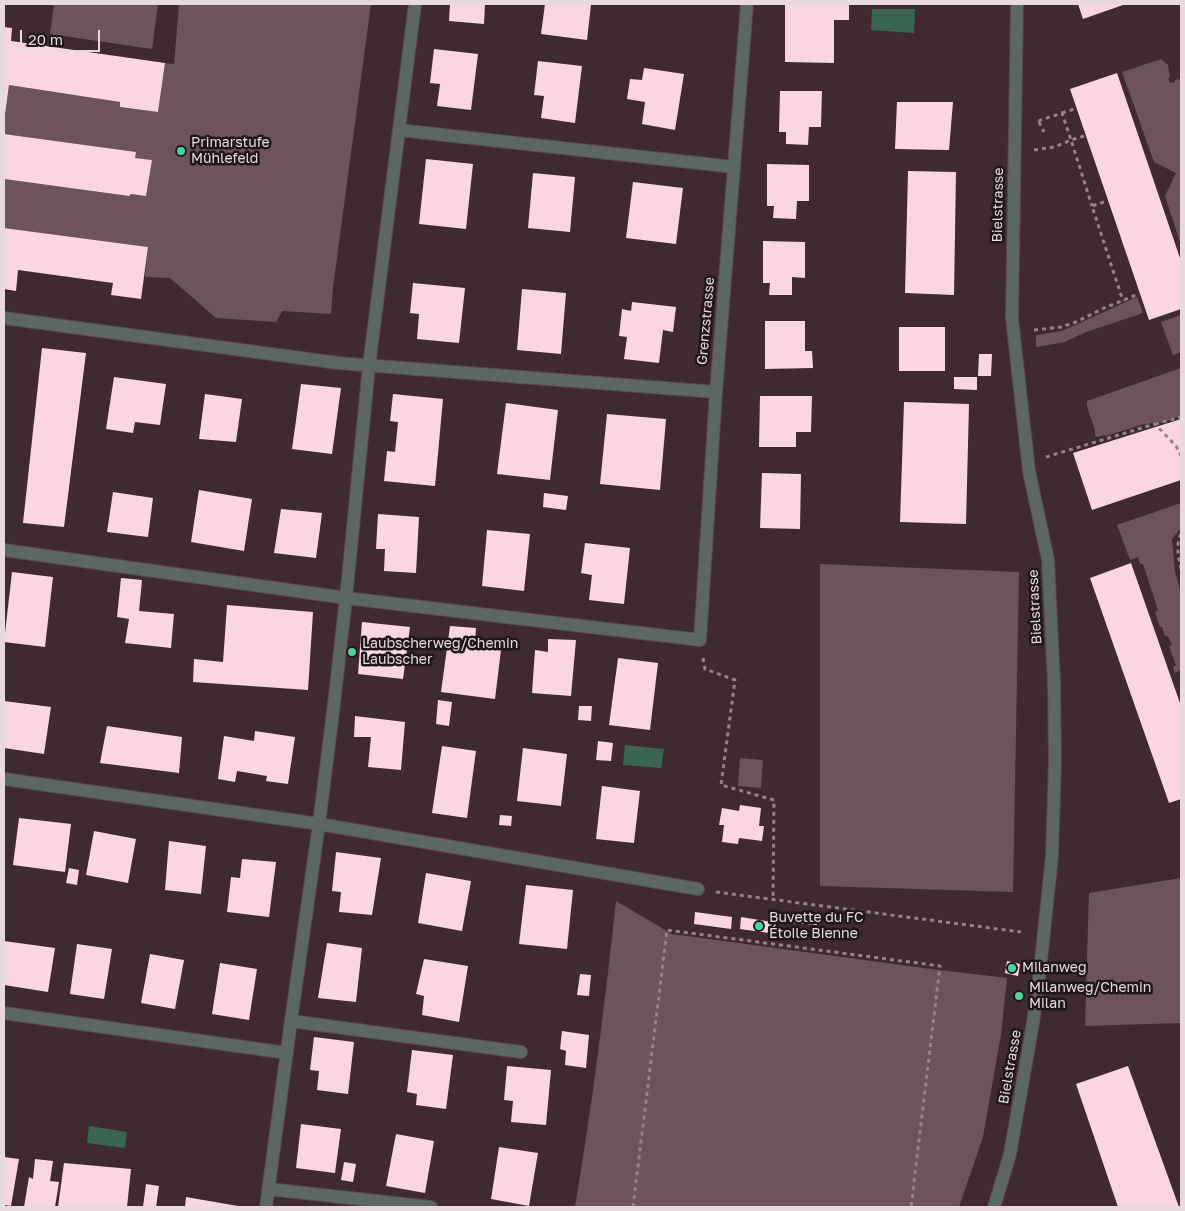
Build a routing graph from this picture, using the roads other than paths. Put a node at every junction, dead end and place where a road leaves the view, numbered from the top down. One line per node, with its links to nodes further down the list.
1 (415, 4): 4 (street)
2 (747, 4): 5 (street, Grenzstrasse)
3 (1016, 4): 22 (street, Bielstrasse)
4 (400, 130): 5 (street); 7 (street)
5 (734, 167): 8 (street, Grenzstrasse)
6 (4, 318): 7 (street)
7 (369, 366): 8 (street); 10 (street)
8 (716, 392): 10 (street, Grenzstrasse)
9 (4, 550): 10 (street)
10 (346, 598): 12 (street)
11 (4, 779): 12 (street)
12 (319, 824): 13 (street); 15 (street)
13 (698, 889)
14 (4, 1013): 17 (street)
15 (290, 1020): 16 (street); 17 (street)
16 (521, 1052)
17 (286, 1053): 18 (street)
18 (268, 1190): 19 (street); 20 (street)
19 (376, 1204): 21 (street)
20 (266, 1207)
21 (431, 1207)
22 (994, 1207)

